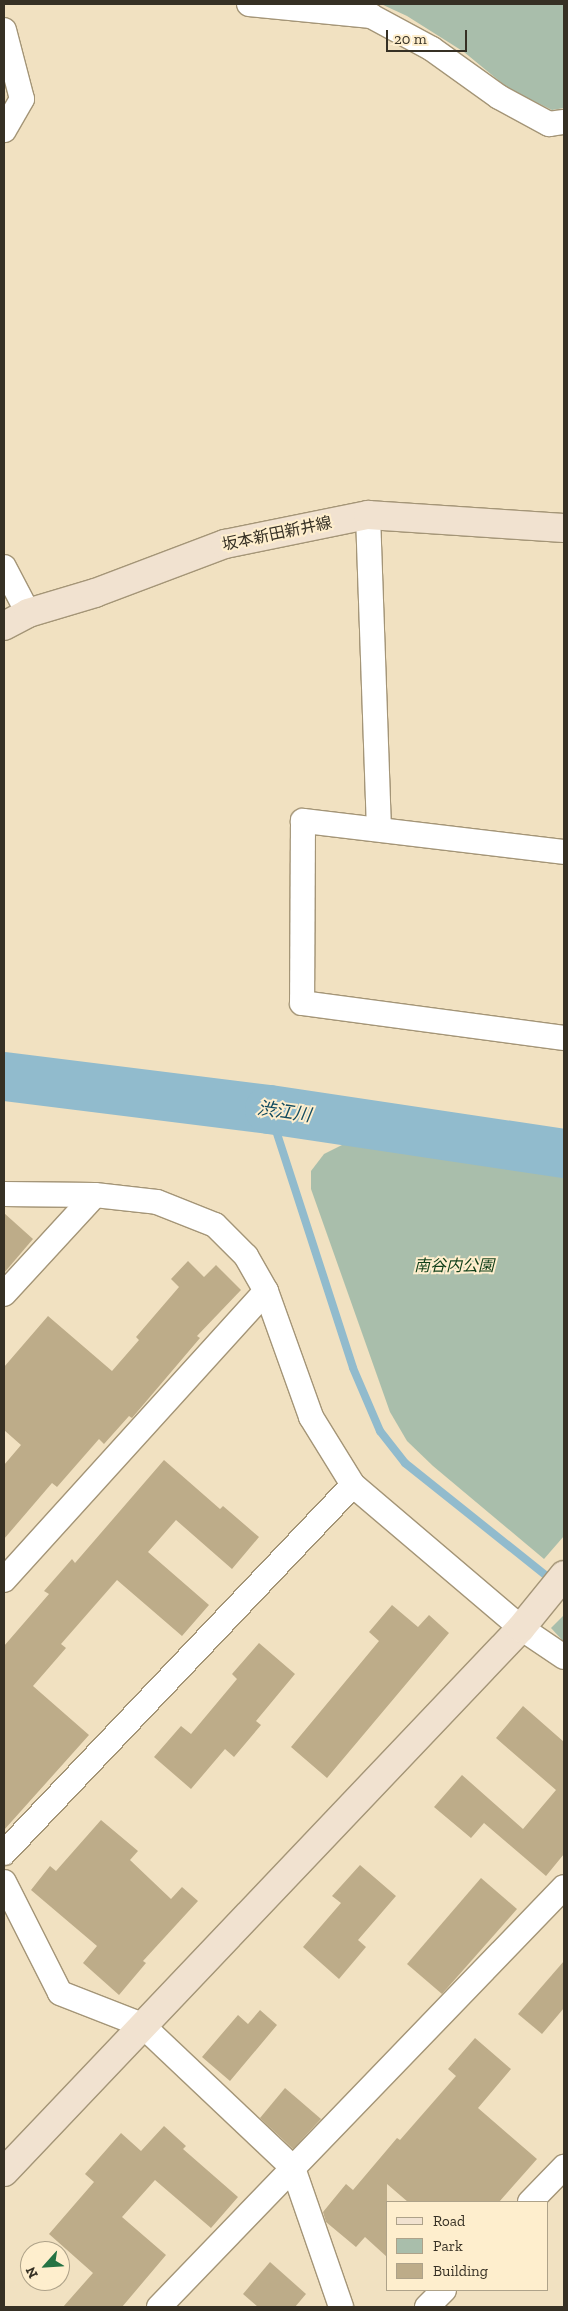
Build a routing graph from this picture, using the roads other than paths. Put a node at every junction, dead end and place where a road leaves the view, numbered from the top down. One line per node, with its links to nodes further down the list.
1 (249, 4): 3 (street)
2 (4, 30): 4 (street)
3 (564, 122)
4 (4, 130)
5 (368, 515): 6 (street, 坂本新田新井線); 8 (street, 坂本新田新井線); 10 (street)
6 (564, 528)
7 (4, 567): 8 (street)
8 (28, 613): 9 (street, 坂本新田新井線)
9 (4, 626)
10 (380, 829): 11 (street); 12 (street)
11 (564, 852)
12 (564, 1038)
13 (4, 1194): 14 (street)
14 (95, 1195): 15 (street); 16 (street)
15 (266, 1291): 17 (street); 19 (street)
16 (4, 1294)
17 (353, 1485): 20 (street); 22 (street)
18 (564, 1575): 20 (street)
19 (4, 1580)
20 (528, 1619): 21 (street); 25 (street)
21 (564, 1657)
22 (4, 1853)
23 (4, 1882): 25 (street)
24 (564, 1887): 26 (street)
25 (142, 2026): 26 (street); 28 (street)
26 (293, 2168): 31 (street); 32 (street)
27 (564, 2168): 29 (street)
28 (4, 2172)
29 (531, 2201)
30 (443, 2291): 33 (street)
31 (159, 2307)
32 (341, 2307)
33 (426, 2307)

